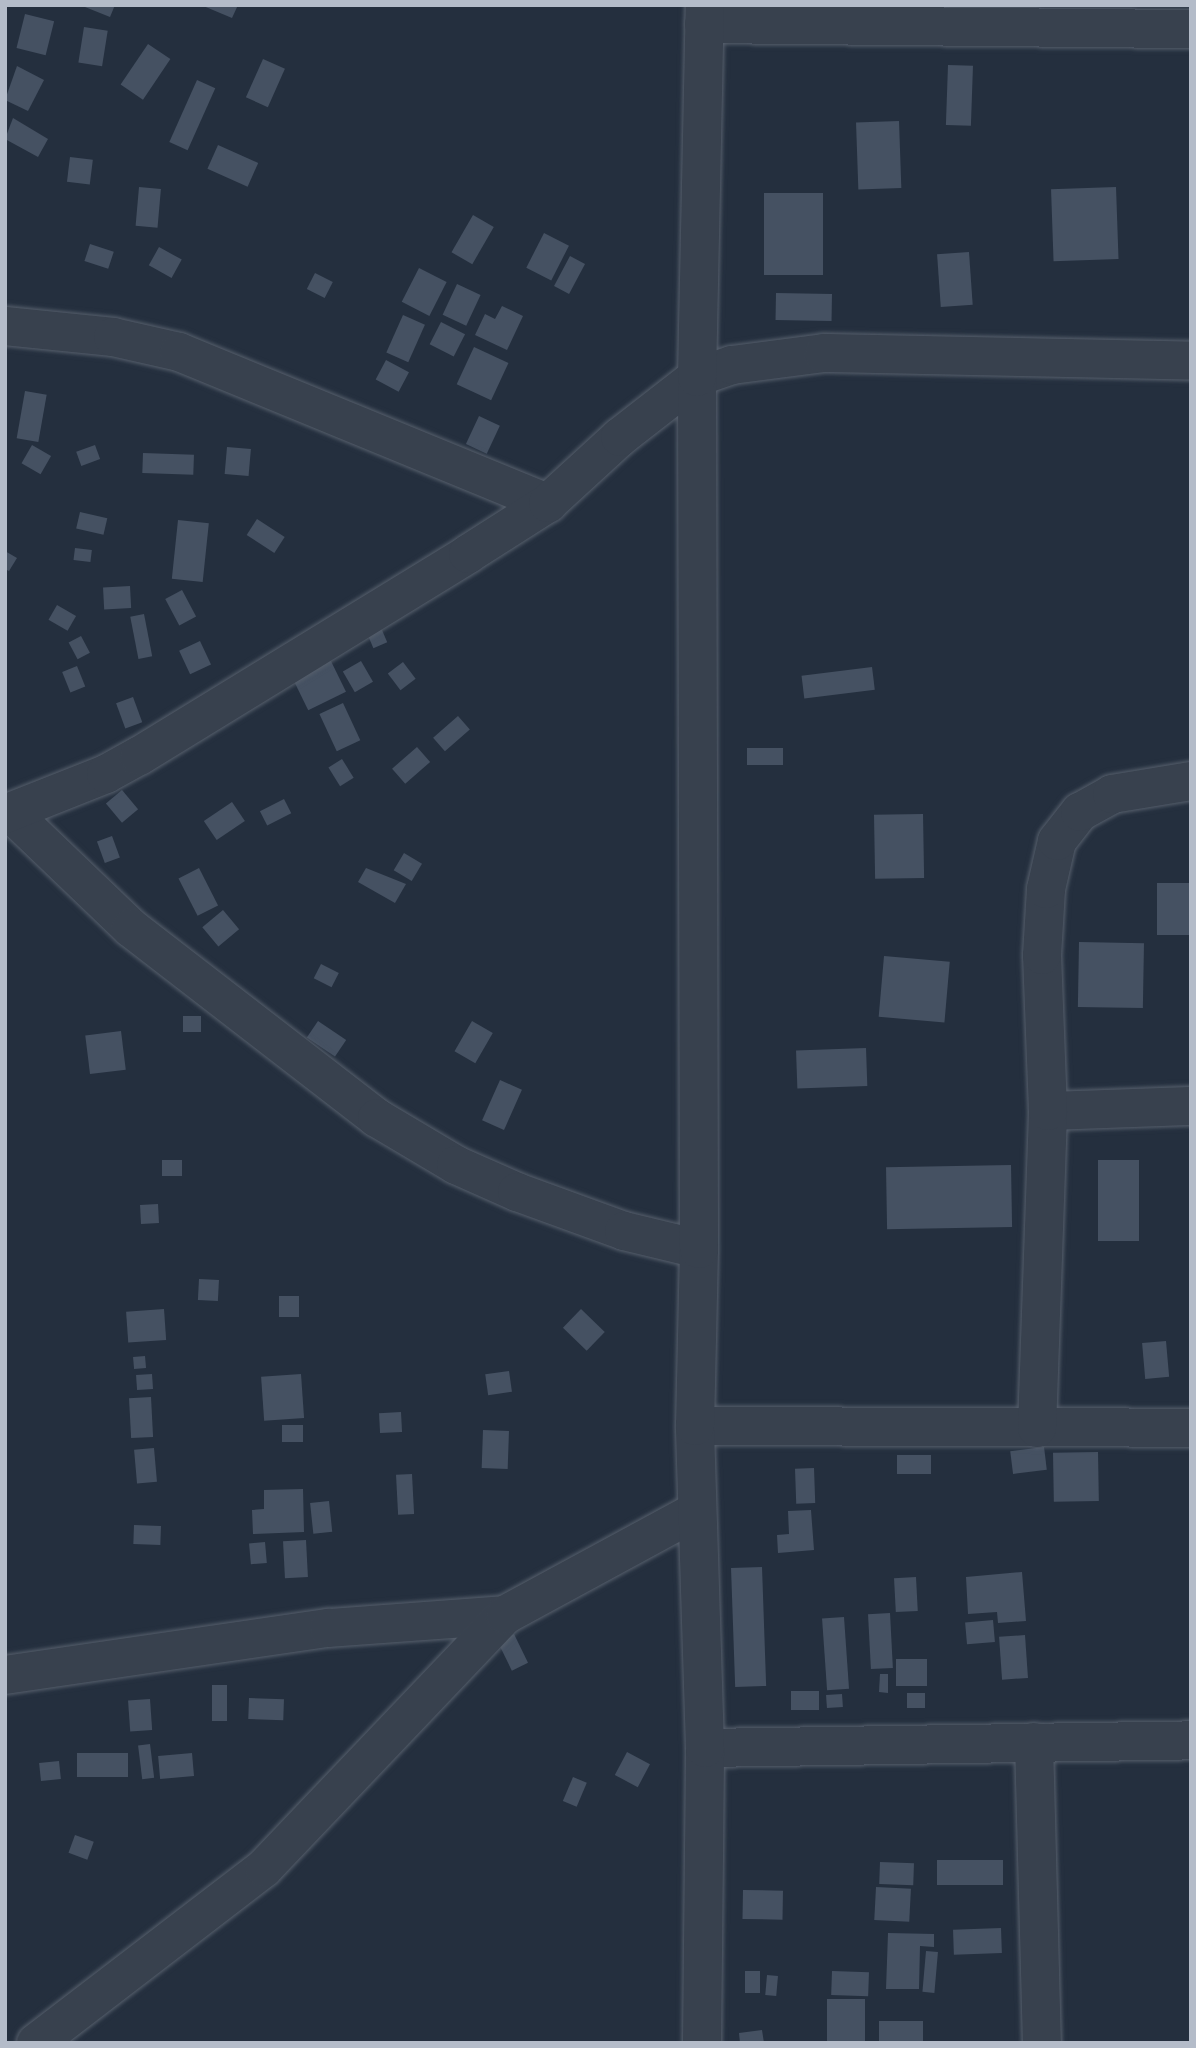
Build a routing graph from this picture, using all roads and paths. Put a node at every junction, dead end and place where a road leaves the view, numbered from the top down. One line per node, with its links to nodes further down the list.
1 (705, 15): 2 (street); 5 (street)
2 (1191, 29)
3 (5, 326): 6 (street)
4 (1191, 361): 5 (street)
5 (697, 377): 6 (street); 11 (street)
6 (548, 503): 8 (street)
7 (1191, 781): 10 (street)
8 (8, 813): 11 (street)
9 (1191, 1106): 10 (street)
10 (1048, 1111): 13 (street)
11 (699, 1249): 12 (street)
12 (695, 1426): 13 (street); 15 (street)
13 (1037, 1427): 14 (street)
14 (1191, 1428)
15 (695, 1512): 16 (street); 20 (street)
16 (505, 1615): 17 (street); 21 (street)
17 (5, 1675)
18 (1191, 1740): 19 (street)
19 (1034, 1742): 20 (street); 23 (street)
20 (705, 1748): 22 (street)
21 (36, 2043)
22 (702, 2043)
23 (1042, 2043)

